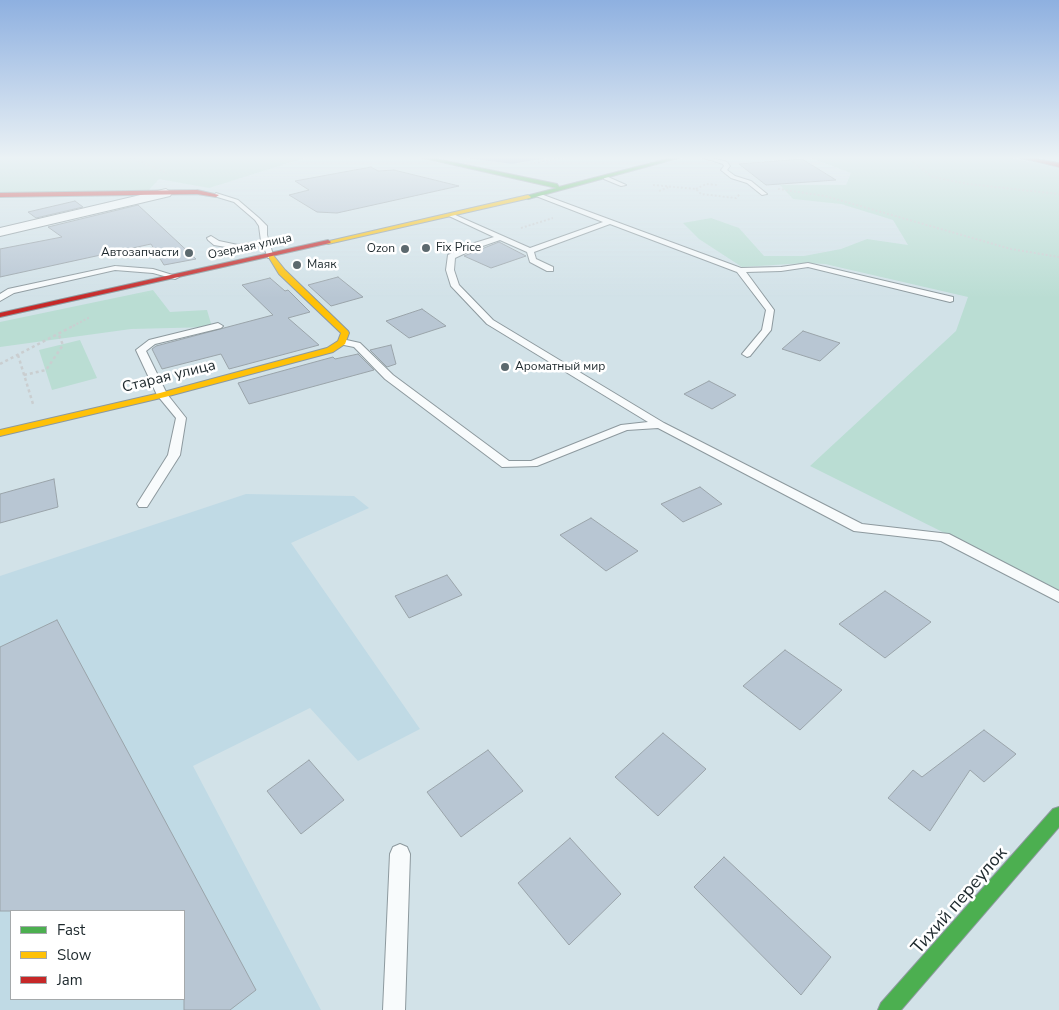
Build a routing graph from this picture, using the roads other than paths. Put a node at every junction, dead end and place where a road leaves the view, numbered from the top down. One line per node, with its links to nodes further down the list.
1 (119, 204): 7 (street)
2 (240, 204): 10 (lane)
3 (498, 204): 5 (street, Озерная улица)
4 (562, 204): 6 (lane)
5 (451, 215): 9 (lane); 12 (street, Озерная улица)
6 (609, 222): 11 (lane); 14 (lane)
7 (0, 232)
8 (211, 238): 10 (lane)
9 (500, 238): 11 (lane); 23 (lane)
10 (266, 242): 12 (lane)
11 (530, 251): 13 (lane)
12 (271, 256): 15 (street, Озерная улица); 20 (street)
13 (550, 269)
14 (740, 270): 17 (lane); 21 (lane)
15 (176, 277): 16 (lane); 18 (street, Озерная улица)
16 (0, 298)
17 (950, 299)
18 (0, 315)
19 (218, 326): 22 (lane)
20 (342, 342): 22 (street, Старая улица); 23 (lane)
21 (747, 354)
22 (162, 394): 24 (street, Старая улица); 25 (lane)
23 (660, 425): 26 (lane)
24 (0, 433)
25 (144, 504)
26 (1059, 597)
27 (1059, 815): 30 (street, Тихий переулок)
28 (400, 854): 29 (lane)
29 (394, 1010)
30 (888, 1010)

